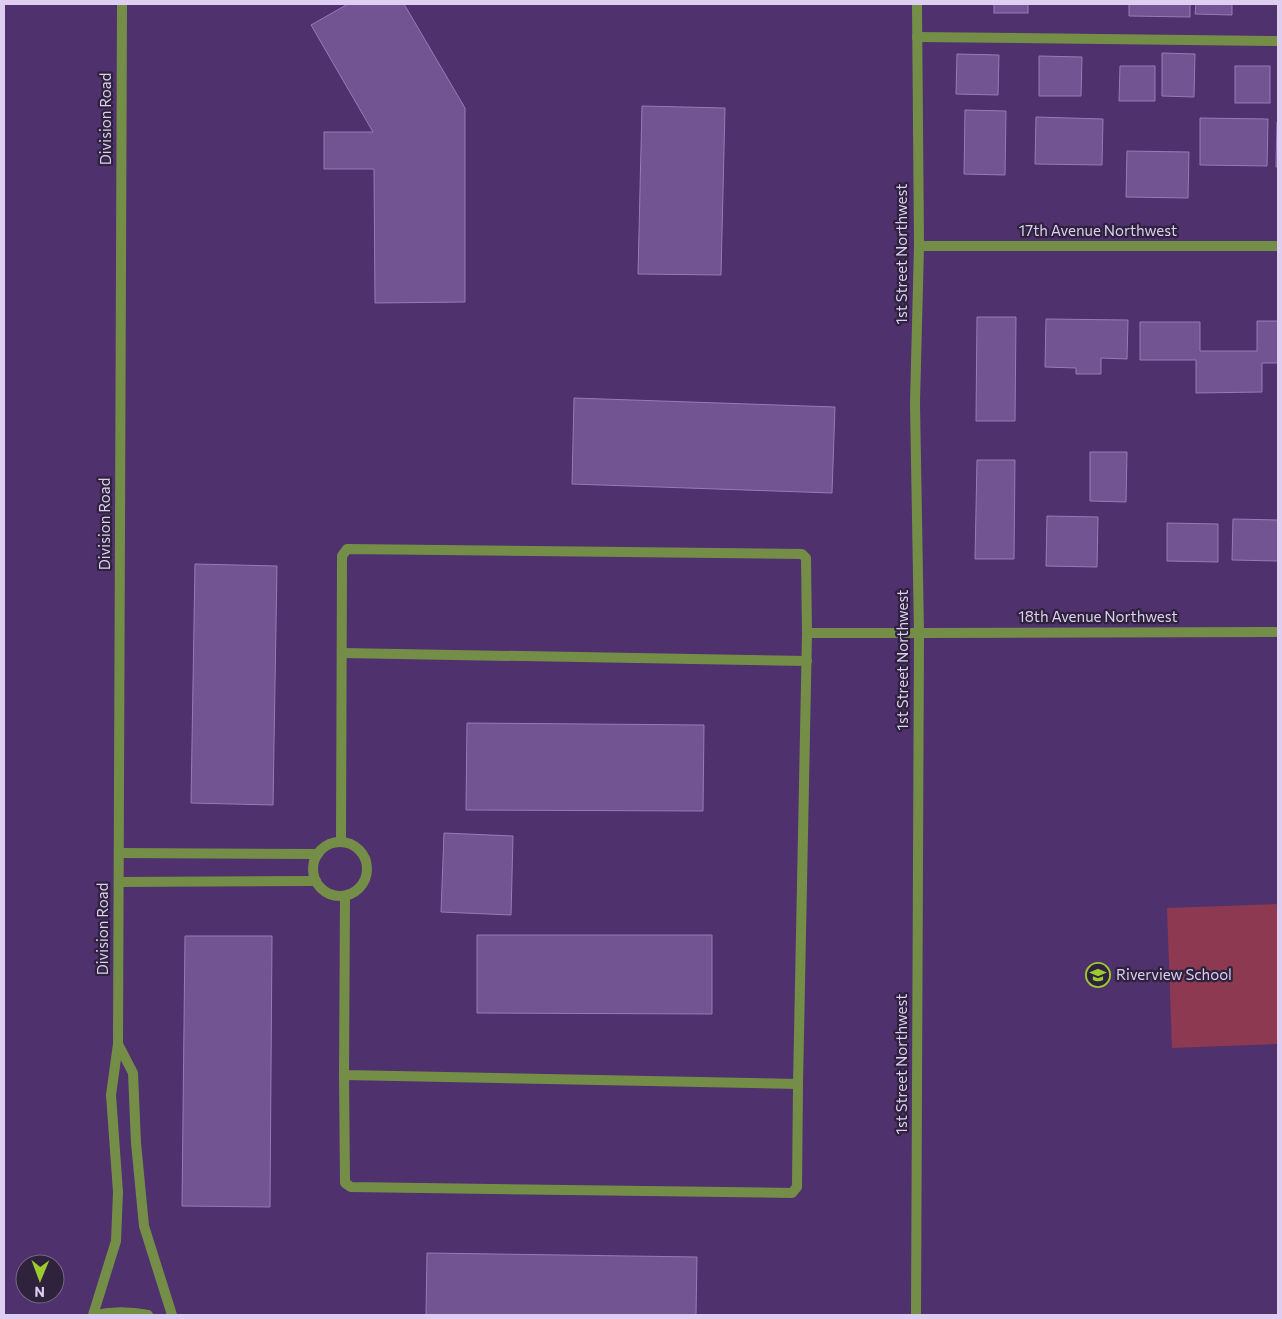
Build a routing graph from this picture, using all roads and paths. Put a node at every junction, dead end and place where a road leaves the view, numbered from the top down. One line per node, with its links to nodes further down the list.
1 (122, 4): 13 (street, Division Road)
2 (917, 4): 3 (street, 1st Street Northwest)
3 (917, 37): 4 (street); 5 (street, 1st Street Northwest)
4 (1278, 41)
5 (919, 246): 6 (street, 17th Avenue Northwest); 9 (street, 1st Street Northwest)
6 (1278, 246)
7 (1278, 632): 9 (street, 18th Avenue Northwest)
8 (807, 633): 9 (street, 18th Avenue Northwest); 10 (street); 11 (street)
9 (918, 633): 24 (street, 1st Street Northwest)
10 (342, 653): 11 (street); 12 (street)
11 (807, 661): 20 (street)
12 (341, 841): 14 (street); 17 (street)
13 (119, 853): 14 (street); 16 (street, Division Road)
14 (318, 854): 15 (street)
15 (316, 881): 16 (street); 17 (street)
16 (119, 882): 18 (street, Division Road)
17 (345, 896): 19 (street)
18 (118, 1044): 21 (street, Division Road); 23 (street, Division Road)
19 (344, 1075): 20 (street); 20 (street)
20 (798, 1084)
21 (94, 1315): 22 (street)
22 (148, 1315)
23 (172, 1315)
24 (916, 1315)

